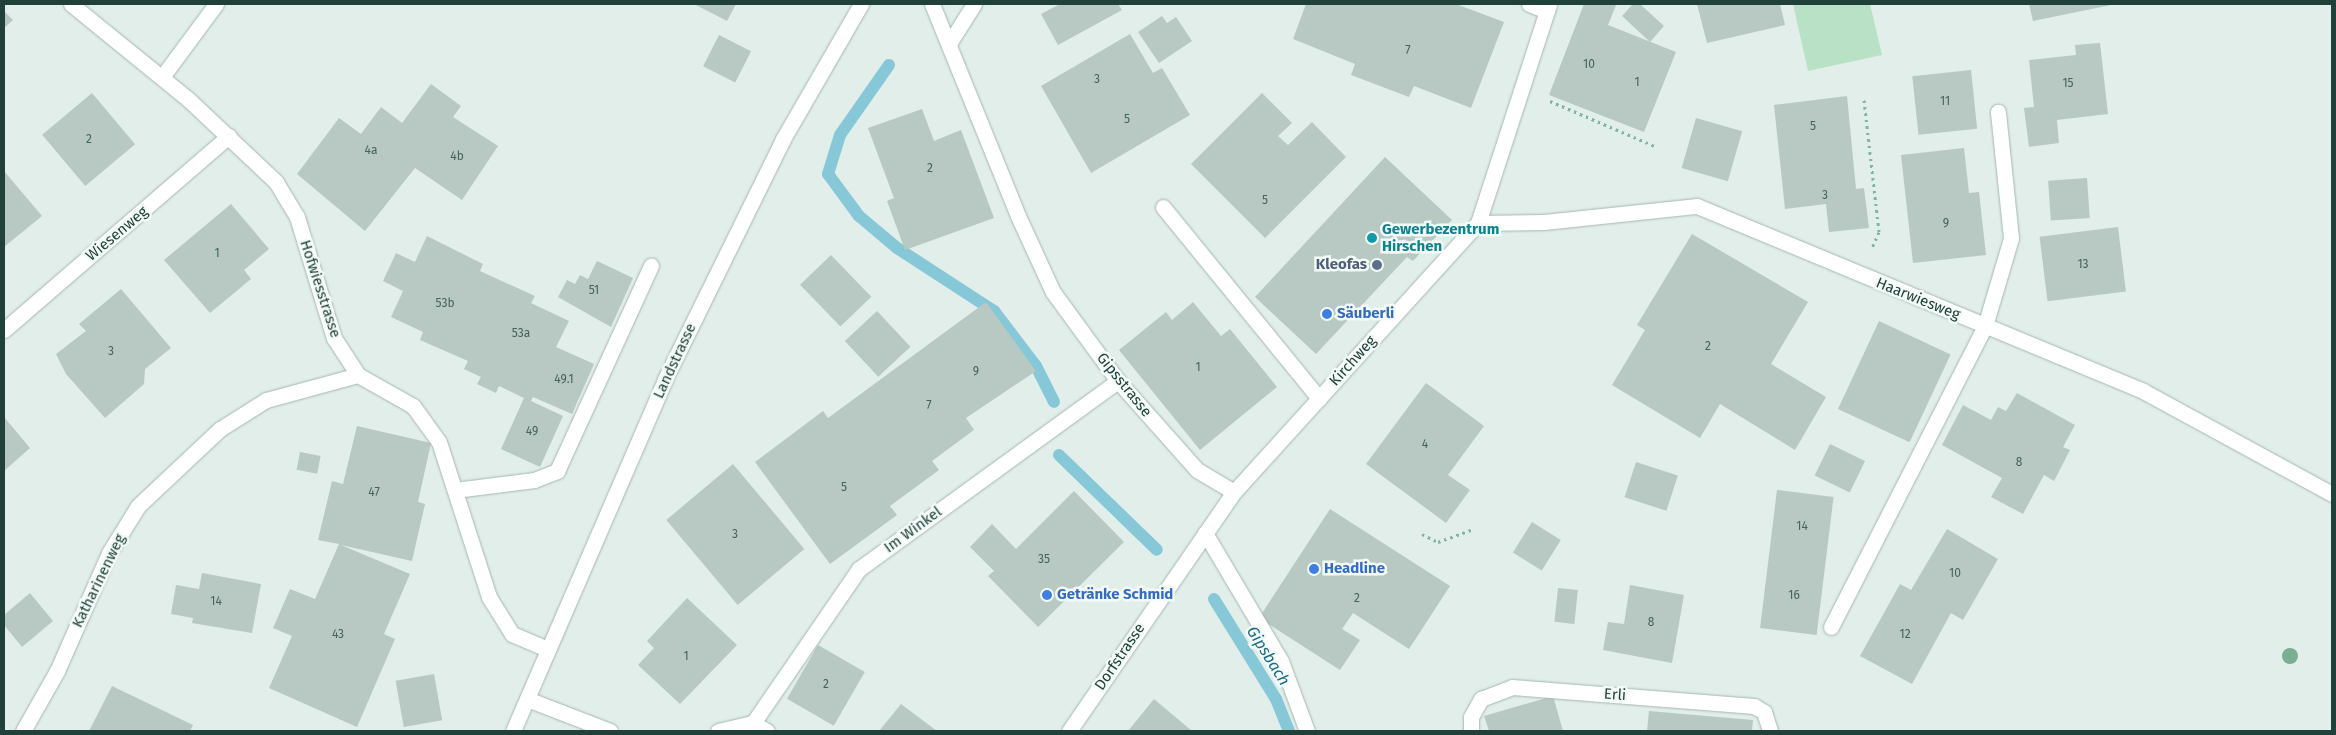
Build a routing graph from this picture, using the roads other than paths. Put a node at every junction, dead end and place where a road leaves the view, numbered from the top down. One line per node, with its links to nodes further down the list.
1 (70, 4): 9 (street, Hofwiesstrasse)
2 (216, 4): 9 (street)
3 (861, 4): 25 (street, Landstrasse)
4 (932, 4): 8 (street, Gipsstrasse)
5 (974, 4): 8 (street)
6 (1529, 4): 7 (street)
7 (1548, 7): 13 (street, Kirchweg)
8 (950, 42): 18 (street, Gipsstrasse)
9 (162, 77): 11 (street, Hofwiesstrasse)
10 (1998, 112): 15 (street)
11 (228, 136): 16 (street, Wiesenweg); 17 (street, Hofwiesstrasse)
12 (1163, 207): 19 (street)
13 (1478, 222): 15 (street, Haarwiesweg); 19 (street, Kirchweg)
14 (652, 266): 20 (street)
15 (1985, 326): 22 (street, Haarwiesweg); 24 (street)
16 (4, 330)
17 (358, 374): 20 (street, Hofwiesstrasse); 28 (street, Katharinenweg)
18 (1118, 381): 21 (street, Gipsstrasse); 27 (street, Im Winkel)
19 (1319, 398): 21 (street, Kirchweg)
20 (455, 490): 25 (street, Hofwiesstrasse)
21 (1234, 492): 23 (street)
22 (2332, 494)
23 (1205, 533): 33 (street, Dorfstrasse); 34 (street)
24 (1832, 627)
25 (548, 649): 26 (street, Landstrasse)
26 (527, 699): 29 (street, Landstrasse); 30 (street)
27 (753, 723): 31 (street); 32 (street)
28 (23, 731)
29 (513, 731)
30 (610, 731)
31 (718, 731)
32 (767, 731)
33 (1068, 731)
34 (1308, 731)
35 (1471, 731): 36 (street, Erli)
36 (1770, 731)

